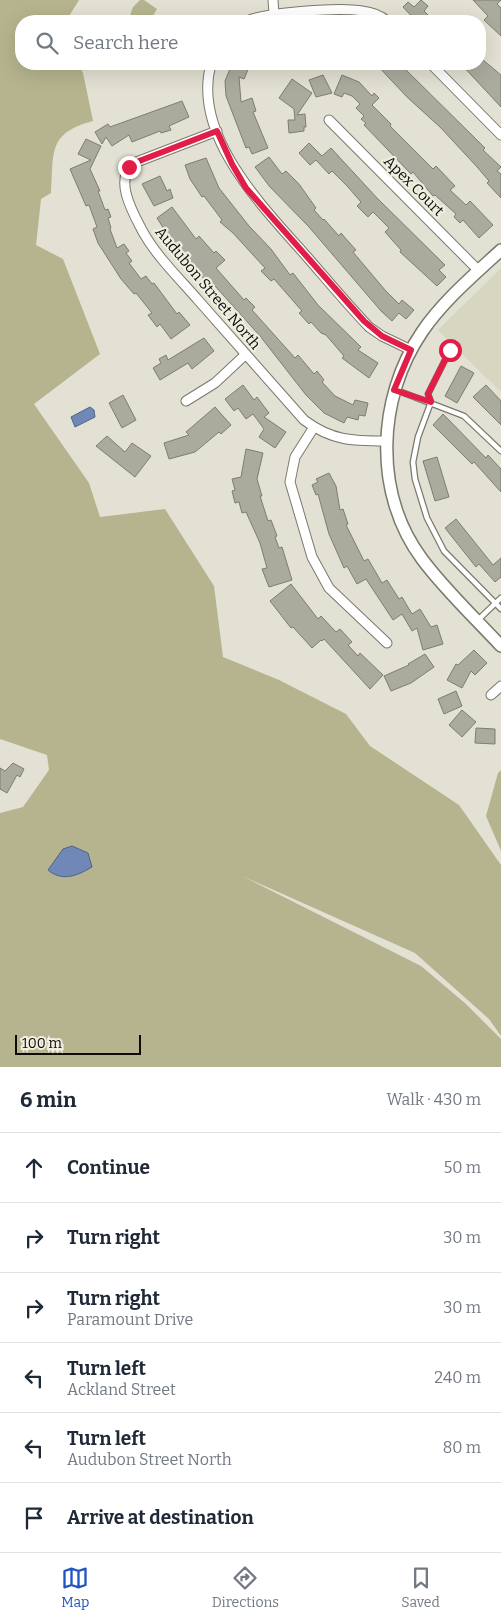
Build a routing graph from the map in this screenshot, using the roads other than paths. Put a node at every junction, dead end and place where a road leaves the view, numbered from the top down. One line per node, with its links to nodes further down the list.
1 (273, 0): 2 (street)
2 (274, 14): 3 (street); 4 (street)
3 (268, 15)
4 (378, 15)
5 (210, 70): 8 (street)
6 (437, 70): 9 (street)
7 (329, 120): 11 (street, Apex Court)
8 (217, 131): 12 (street); 14 (street, Audubon Street North)
9 (501, 136)
10 (501, 250): 11 (street)
11 (479, 271): 12 (street)
12 (411, 350): 15 (street)
13 (450, 350): 17 (lane)
14 (246, 355): 16 (street); 18 (street, Audubon Street North)
15 (394, 390): 17 (lane); 19 (street)
16 (186, 401)
17 (431, 402): 20 (lane); 22 (lane)
18 (314, 427): 19 (street, Audubon Street North); 25 (street)
19 (386, 441): 24 (street)
20 (501, 451)
21 (501, 598): 22 (lane)
22 (496, 604): 23 (lane); 24 (lane)
23 (501, 610)
24 (477, 620): 26 (street)
25 (387, 643)
26 (501, 646)
27 (501, 686): 28 (street)
28 (491, 695)

